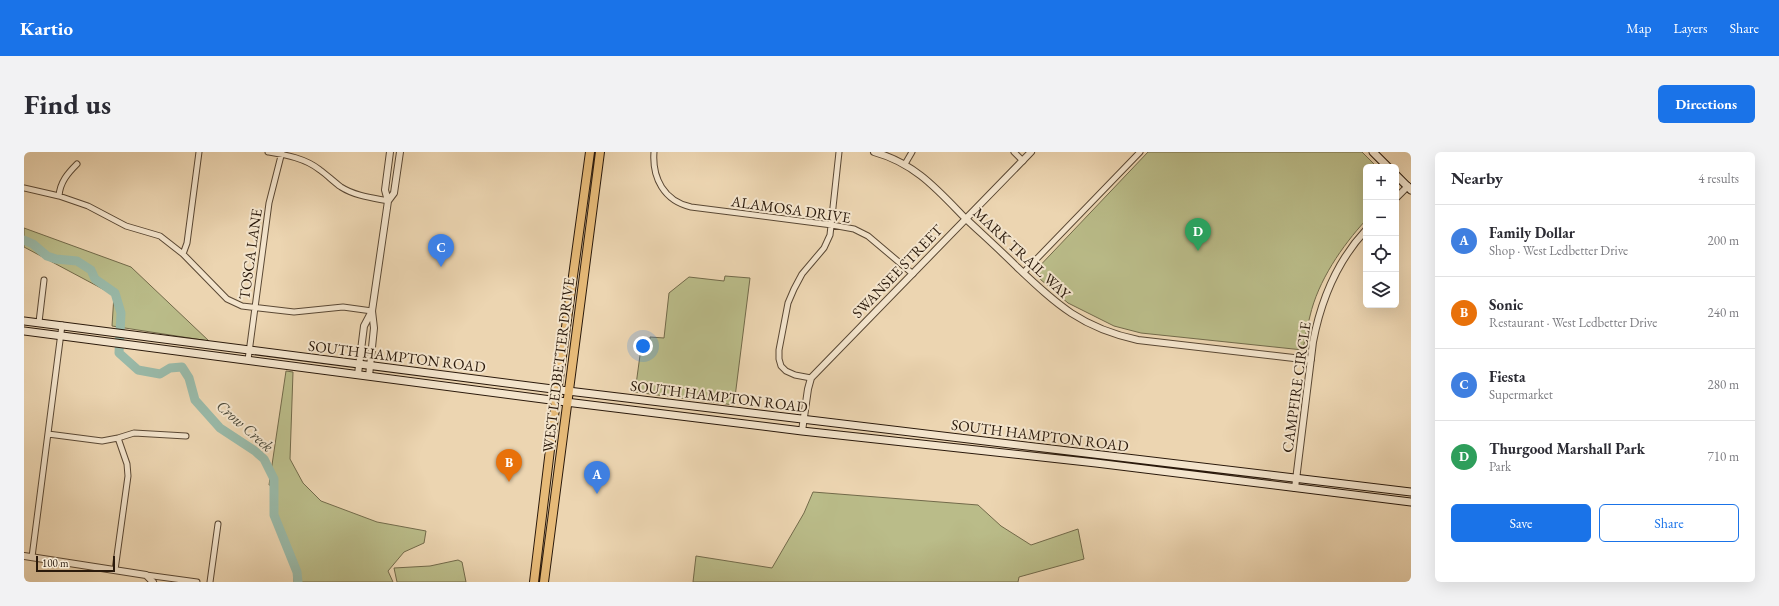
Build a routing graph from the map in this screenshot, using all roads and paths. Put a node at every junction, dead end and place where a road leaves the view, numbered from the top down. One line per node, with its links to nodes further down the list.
1 (199, 152): 29 (street)
2 (268, 152): 15 (street)
3 (390, 152): 25 (street)
4 (400, 152): 25 (street)
5 (590, 152): 33 (main road, WEST LEDBETTER DRIVE)
6 (600, 152): 34 (main road, WEST LEDBETTER DRIVE)
7 (654, 152): 27 (street, ALAMOSA DRIVE)
8 (839, 152): 27 (street)
9 (874, 152): 18 (street, MARK TRAIL WAY)
10 (912, 152): 18 (street)
11 (1014, 152): 16 (street)
12 (1031, 152): 16 (street, SWANSEE STREET)
13 (1140, 152): 30 (street)
14 (1373, 152): 19 (main road)
15 (282, 153): 25 (street); 35 (street, TOSCA LANE)
16 (1022, 161): 26 (street, SWANSEE STREET)
17 (78, 164): 23 (street)
18 (905, 164): 26 (street, MARK TRAIL WAY)
19 (1385, 164)
20 (1399, 178): 22 (main road)
21 (24, 188): 23 (street)
22 (1409, 188): 24 (street)
23 (59, 196): 29 (street)
24 (1399, 196)
25 (388, 201): 36 (street)
26 (966, 219): 30 (street, MARK TRAIL WAY); 31 (street, SWANSEE STREET)
27 (832, 225): 31 (street, ALAMOSA DRIVE); 51 (street)
28 (1363, 234): 45 (street, CAMPFIRE CIRCLE)
29 (183, 254): 35 (street)
30 (1023, 273): 45 (street, MARK TRAIL WAY)
31 (913, 274): 51 (street, SWANSEE STREET)
32 (44, 280): 38 (street)
33 (569, 303): 34 (main road); 53 (main road, WEST LEDBETTER DRIVE)
34 (580, 306): 54 (main road, WEST LEDBETTER DRIVE)
35 (254, 309): 36 (street); 43 (street, TOSCA LANE)
36 (372, 311): 46 (street); 47 (street)
37 (24, 321): 38 (main road, SOUTH HAMPTON ROAD)
38 (39, 322): 39 (main road, SOUTH HAMPTON ROAD); 41 (main road)
39 (62, 325): 42 (street); 43 (main road, SOUTH HAMPTON ROAD)
40 (24, 331): 41 (main road, SOUTH HAMPTON ROAD)
41 (37, 333): 42 (main road, SOUTH HAMPTON ROAD)
42 (60, 335): 44 (main road, SOUTH HAMPTON ROAD); 62 (street)
43 (250, 350): 44 (street, TOSCA LANE); 46 (main road, SOUTH HAMPTON ROAD)
44 (248, 360): 49 (main road, SOUTH HAMPTON ROAD)
45 (1311, 360): 68 (street, CAMPFIRE CIRCLE)
46 (359, 364): 47 (main road, SOUTH HAMPTON ROAD); 49 (street)
47 (370, 366): 48 (main road, SOUTH HAMPTON ROAD); 50 (street)
48 (412, 371): 52 (main road); 53 (main road, SOUTH HAMPTON ROAD)
49 (358, 374): 50 (main road, SOUTH HAMPTON ROAD)
50 (369, 376): 52 (main road, SOUTH HAMPTON ROAD)
51 (811, 378): 59 (street)
52 (410, 382): 55 (main road, SOUTH HAMPTON ROAD)
53 (557, 390): 54 (main road, SOUTH HAMPTON ROAD); 55 (main road, WEST LEDBETTER DRIVE)
54 (568, 391): 56 (main road, WEST LEDBETTER DRIVE); 57 (main road, SOUTH HAMPTON ROAD)
55 (556, 400): 56 (main road, SOUTH HAMPTON ROAD); 72 (main road, WEST LEDBETTER DRIVE)
56 (566, 402): 58 (main road, SOUTH HAMPTON ROAD); 73 (main road, WEST LEDBETTER DRIVE)
57 (725, 410): 58 (main road); 59 (main road, SOUTH HAMPTON ROAD)
58 (722, 420): 61 (main road, SOUTH HAMPTON ROAD)
59 (803, 420): 60 (main road, SOUTH HAMPTON ROAD); 61 (street)
60 (879, 429): 65 (main road); 66 (main road, SOUTH HAMPTON ROAD)
61 (802, 431): 65 (main road, SOUTH HAMPTON ROAD)
62 (48, 434): 64 (street); 76 (street)
63 (186, 436): 64 (street)
64 (118, 438): 77 (street)
65 (877, 439): 67 (main road, SOUTH HAMPTON ROAD)
66 (1097, 455): 67 (main road); 68 (main road, SOUTH HAMPTON ROAD)
67 (1096, 463): 69 (main road, SOUTH HAMPTON ROAD)
68 (1296, 478): 69 (street, CAMPFIRE CIRCLE); 70 (main road, SOUTH HAMPTON ROAD)
69 (1295, 488): 71 (main road, SOUTH HAMPTON ROAD)
70 (1411, 492)
71 (1411, 502)
72 (542, 509): 73 (main road); 82 (main road, WEST LEDBETTER DRIVE)
73 (554, 510): 83 (main road, WEST LEDBETTER DRIVE)
74 (218, 524): 81 (street)
75 (24, 556): 76 (street)
76 (32, 557): 77 (street)
77 (115, 570): 78 (street)
78 (146, 575): 79 (street); 80 (street)
79 (153, 582)
80 (197, 582)
81 (210, 582)
82 (534, 582)
83 (544, 582)

